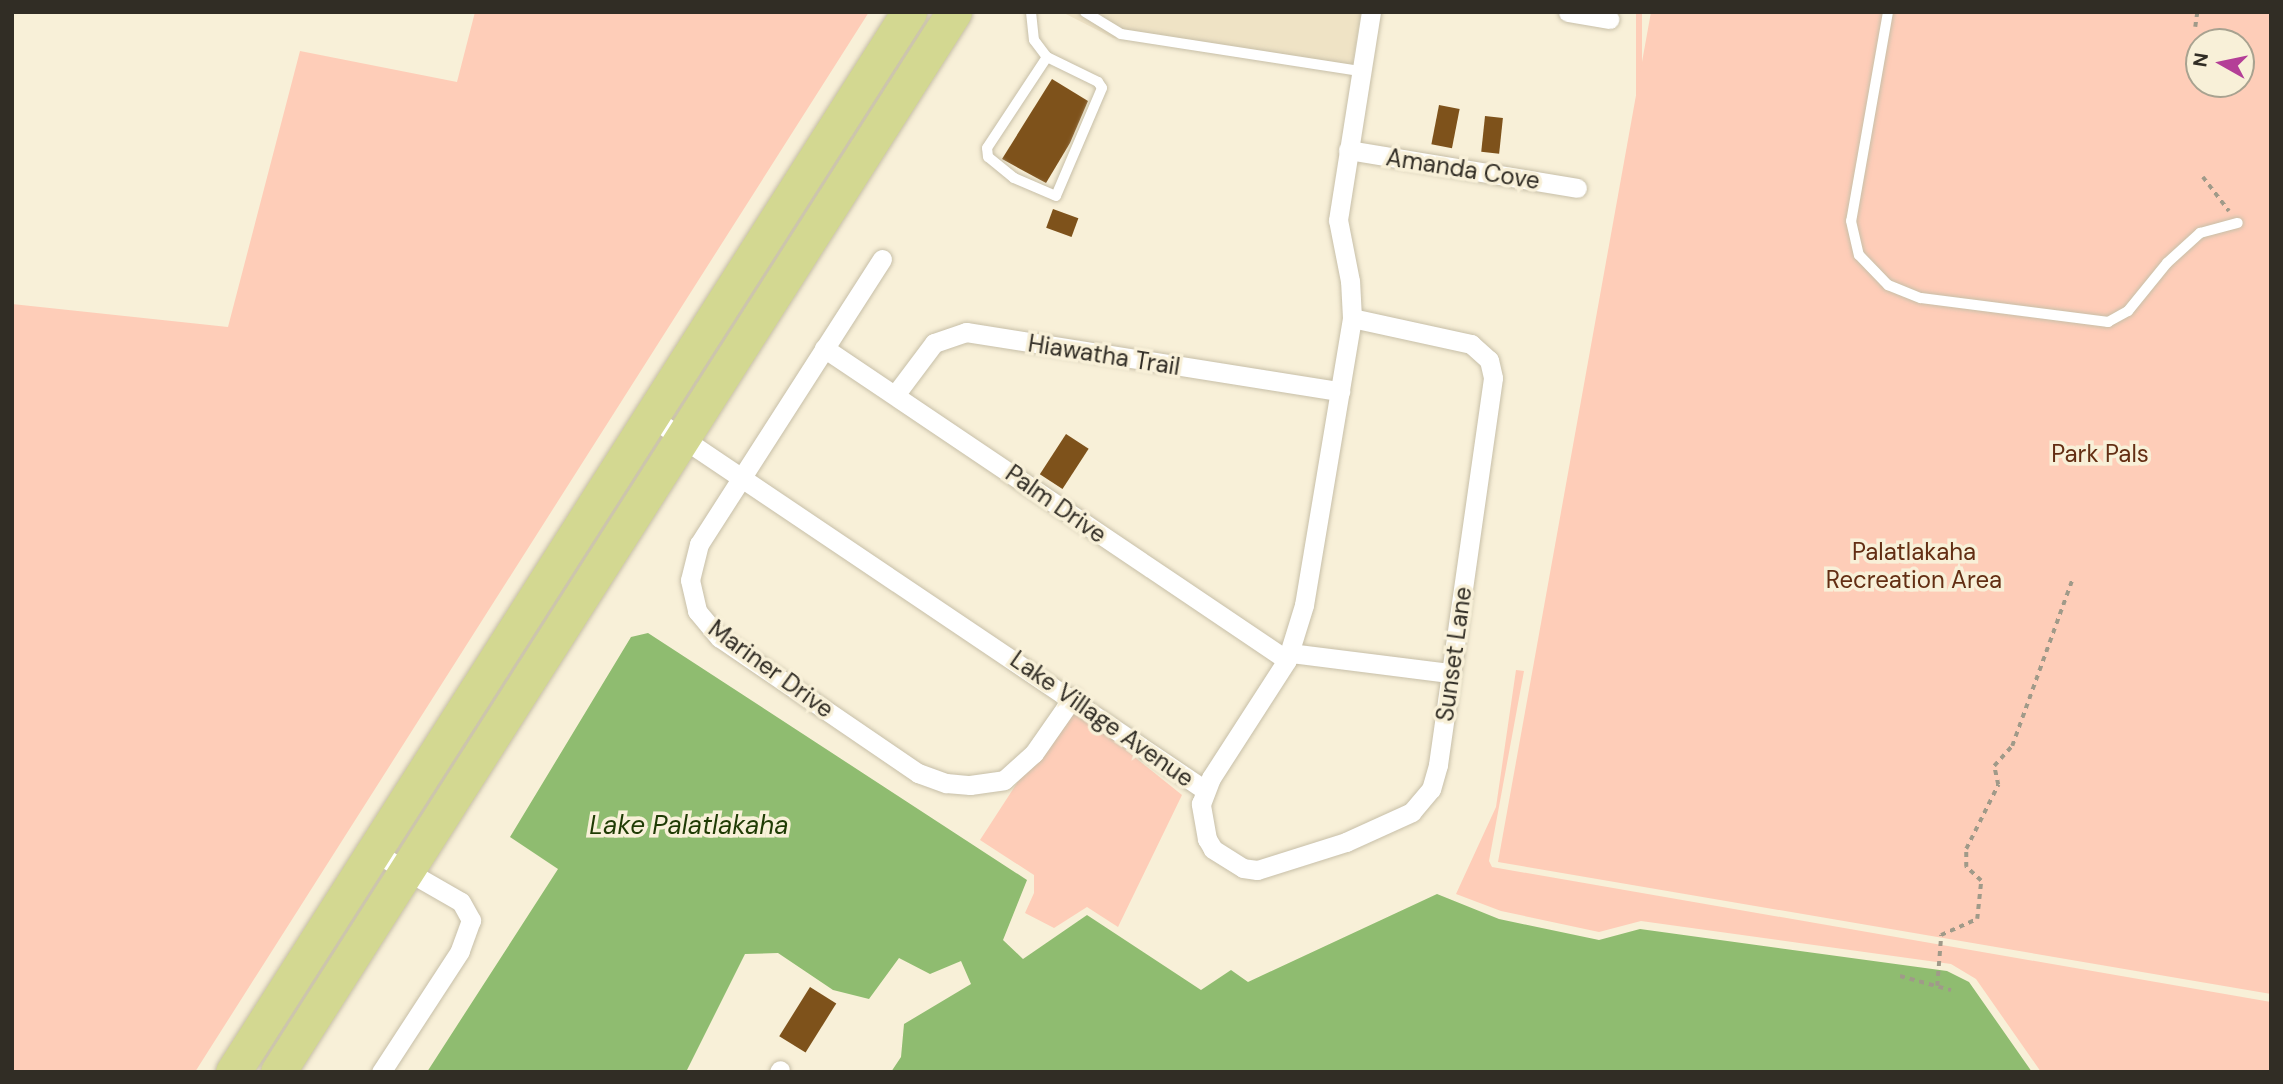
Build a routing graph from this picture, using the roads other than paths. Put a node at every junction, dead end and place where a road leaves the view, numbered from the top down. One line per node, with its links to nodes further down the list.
1 (909, 12): 19 (highway)
2 (954, 12): 20 (highway)
3 (1031, 12): 9 (lane)
4 (1085, 12): 10 (lane)
5 (1371, 12): 10 (street, Lake Village Avenue)
6 (1568, 12): 8 (street)
7 (1888, 12): 13 (lane)
8 (1609, 19)
9 (1047, 57): 9 (lane)
10 (1361, 71): 11 (street, Lake Village Avenue)
11 (1348, 150): 12 (street, Amanda Cove); 15 (street, Lake Village Avenue)
12 (1577, 188)
13 (2238, 223)
14 (882, 259): 16 (street, Mariner Drive)
15 (1352, 318): 17 (street, Lake Village Avenue); 23 (street, Sunset Lane)
16 (824, 348): 18 (street, Palm Drive); 21 (street, Mariner Drive)
17 (1340, 391): 18 (street, Hiawatha Trail); 22 (street, Lake Village Avenue)
18 (895, 395): 22 (street, Palm Drive)
19 (651, 417): 20 (street, Lake Village Avenue); 26 (highway)
20 (683, 436): 21 (street, Lake Village Avenue); 27 (highway)
21 (742, 474): 24 (street, Lake Village Avenue); 24 (street, Mariner Drive)
22 (1289, 657): 23 (street, Palm Drive); 25 (street, Lake Village Avenue)
23 (1450, 673): 25 (street, Sunset Lane)
24 (1073, 697): 25 (street, Lake Village Avenue)
25 (1205, 790)
26 (374, 852): 27 (street); 28 (highway)
27 (406, 872): 29 (highway); 30 (street)
28 (233, 1072)
29 (278, 1072)
30 (382, 1072)

